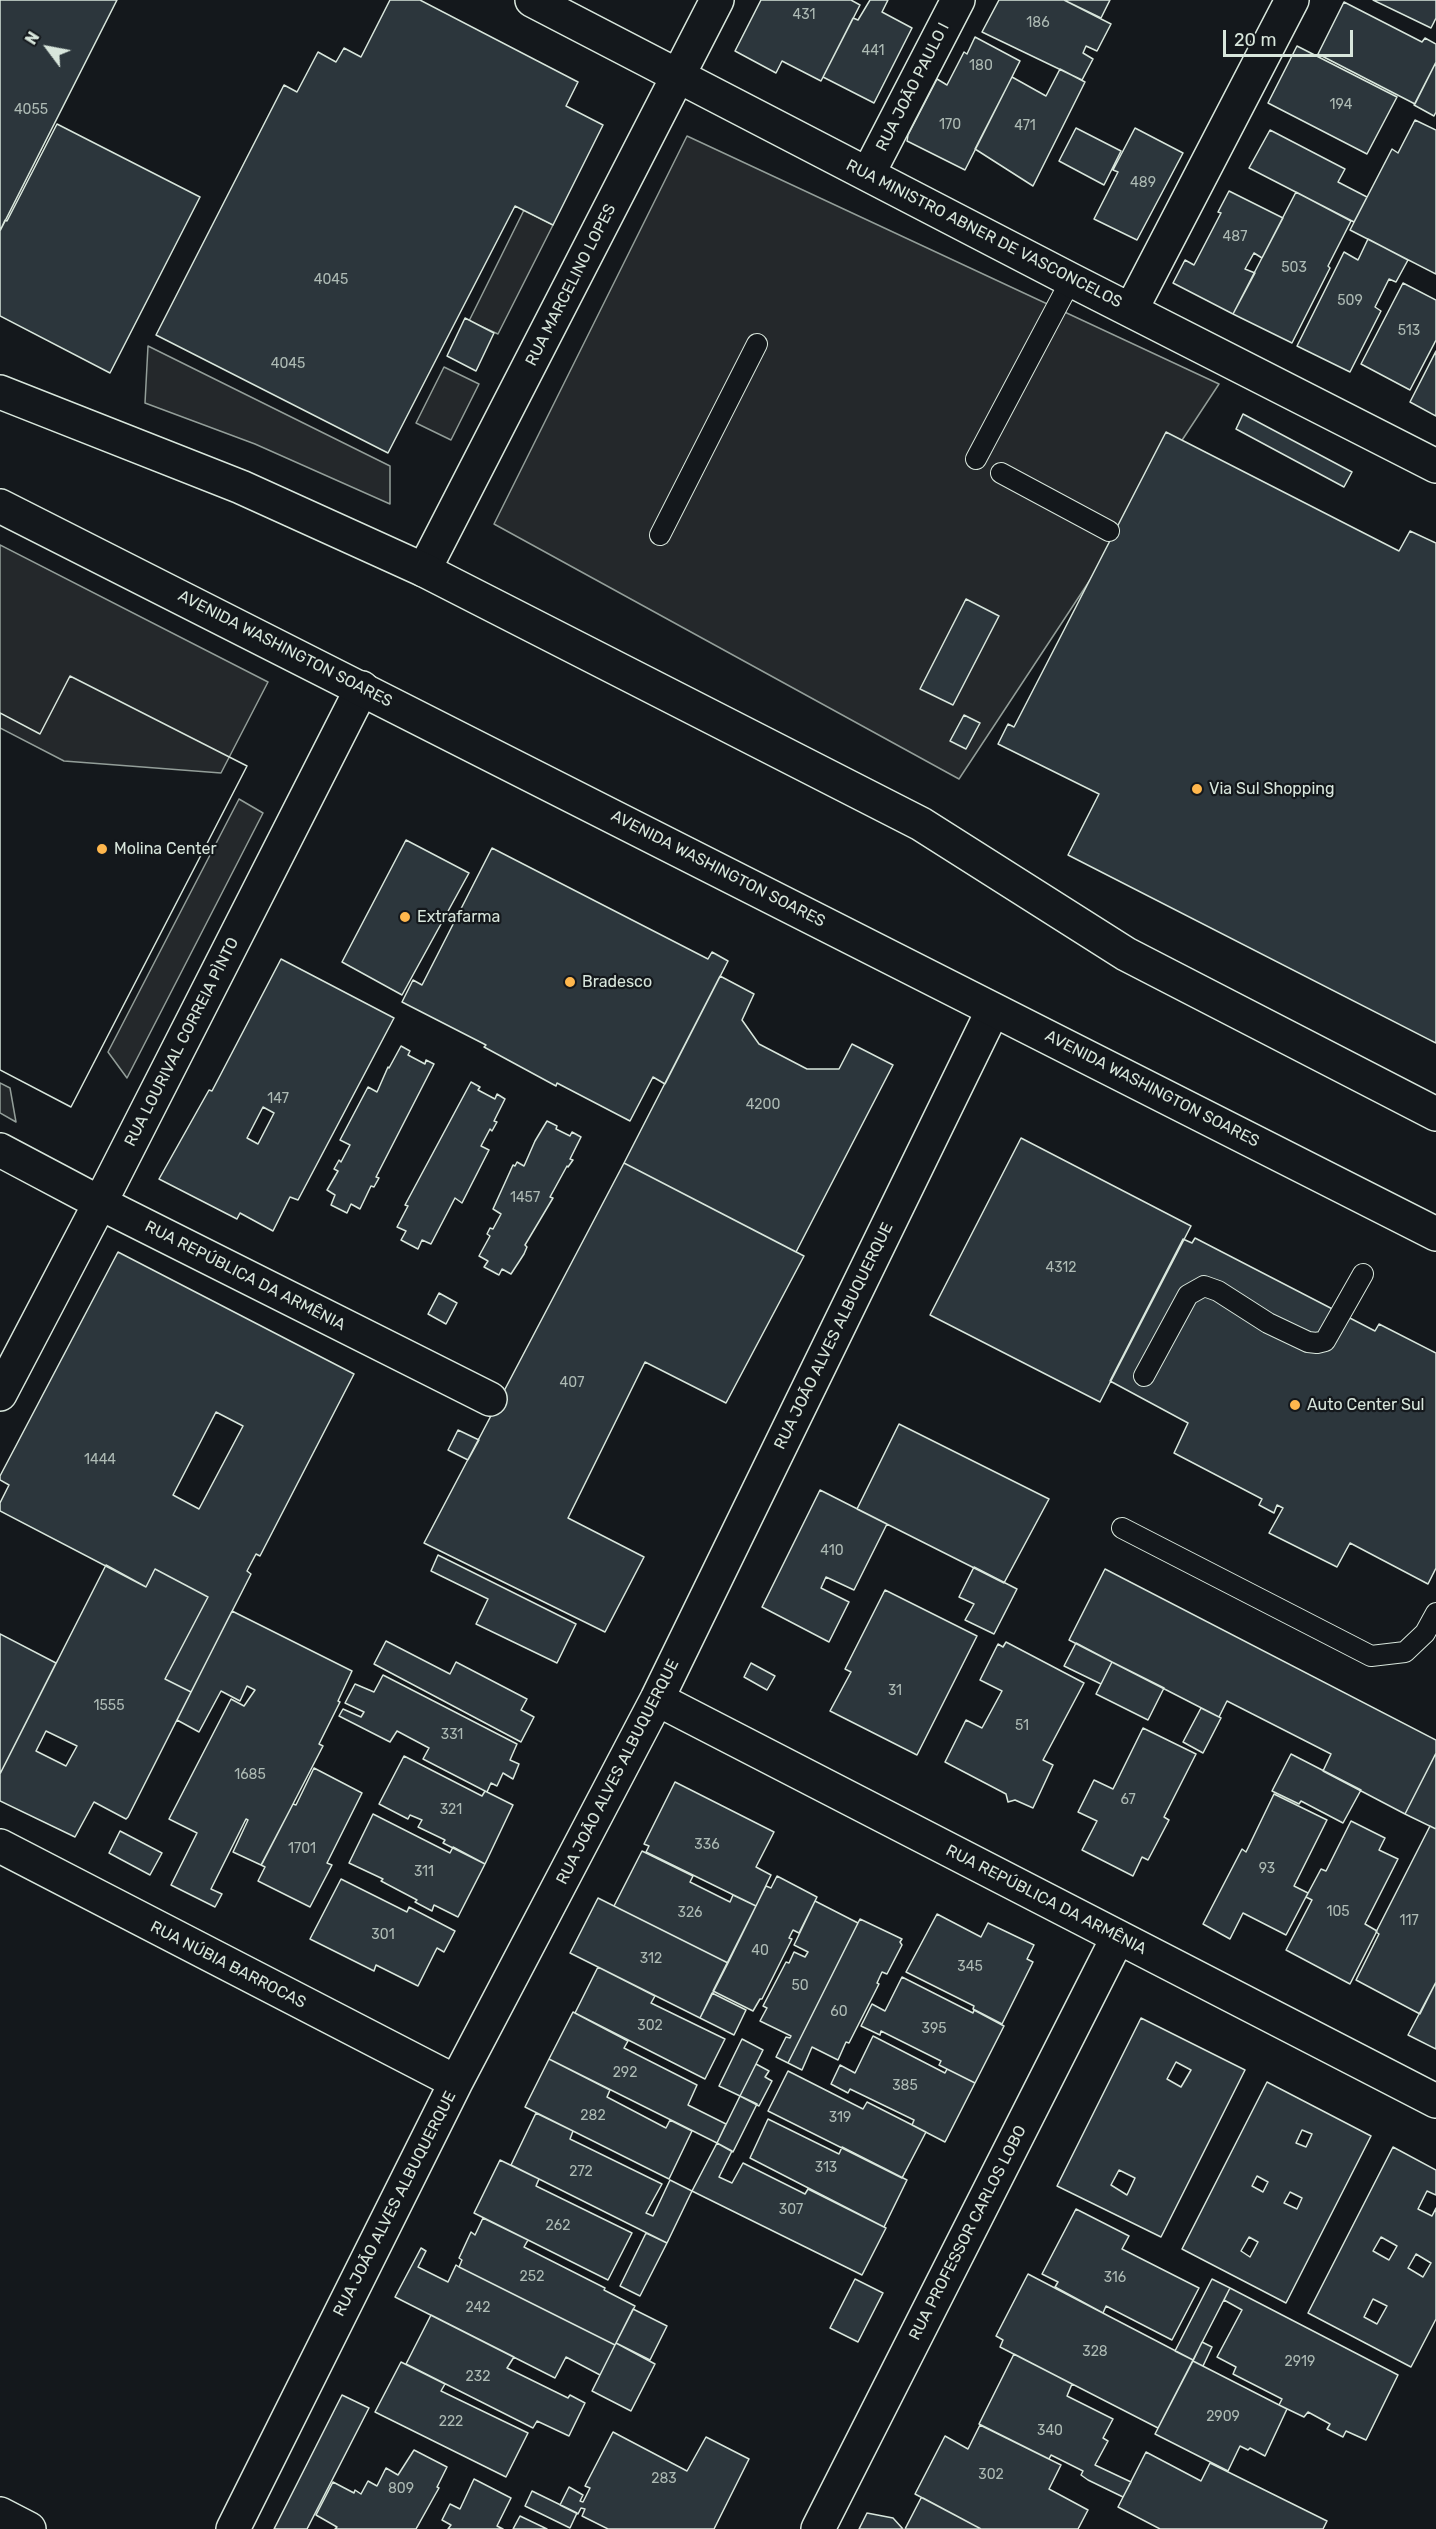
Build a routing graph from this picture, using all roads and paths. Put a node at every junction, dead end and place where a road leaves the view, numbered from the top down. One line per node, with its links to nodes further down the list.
1 (532, 0): 5 (main road, RUA MINISTRO ABNER DE VASCONCELOS)
2 (717, 0): 5 (main road, RUA MARCELINO LOPES)
3 (958, 0): 6 (main road, RUA JOÃO PAULO I)
4 (1292, 0): 8 (main road)
5 (679, 74): 6 (main road, RUA MINISTRO ABNER DE VASCONCELOS); 17 (main road, RUA MARCELINO LOPES)
6 (868, 174): 7 (main road, RUA MINISTRO ABNER DE VASCONCELOS)
7 (1071, 280): 8 (main road, RUA MINISTRO ABNER DE VASCONCELOS); 11 (lane)
8 (1131, 310): 12 (main road, RUA MINISTRO ABNER DE VASCONCELOS)
9 (758, 344): 16 (lane)
10 (0, 392): 17 (main road)
11 (976, 459)
12 (1436, 466)
13 (1001, 473): 15 (lane)
14 (0, 506): 18 (main road, AVENIDA WASHINGTON SOARES)
15 (1109, 531)
16 (660, 535)
17 (424, 570): 20 (main road)
18 (362, 688): 19 (main road, AVENIDA WASHINGTON SOARES); 22 (main road, RUA LOURIVAL CORREIA PÌNTO)
19 (993, 1010): 23 (main road, AVENIDA WASHINGTON SOARES); 30 (main road, RUA JOÃO ALVES ALBUQUERQUE)
20 (1436, 1114)
21 (0, 1150): 22 (main road, RUA REPÚBLICA DA ARMÊNIA)
22 (100, 1203): 26 (main road, RUA LOURIVAL CORREIA PÌNTO); 27 (main road, RUA REPÚBLICA DA ARMÊNIA)
23 (1436, 1234)
24 (1363, 1274): 25 (lane)
25 (1144, 1376)
26 (0, 1394)
27 (490, 1399)
28 (1122, 1528): 29 (lane)
29 (1436, 1613)
30 (657, 1699): 32 (main road, RUA REPÚBLICA DA ARMÊNIA); 33 (main road, RUA JOÃO ALVES ALBUQUERQUE)
31 (0, 1846): 33 (main road, RUA NÚBIA BARROCAS)
32 (1118, 1937): 34 (main road, RUA REPÚBLICA DA ARMÊNIA); 38 (main road, RUA PROFESSOR CARLOS LOBO)
33 (456, 2082): 37 (main road, RUA JOÃO ALVES ALBUQUERQUE)
34 (1436, 2102)
35 (0, 2514): 36 (main road)
36 (29, 2529)
37 (233, 2529)
38 (818, 2529)

